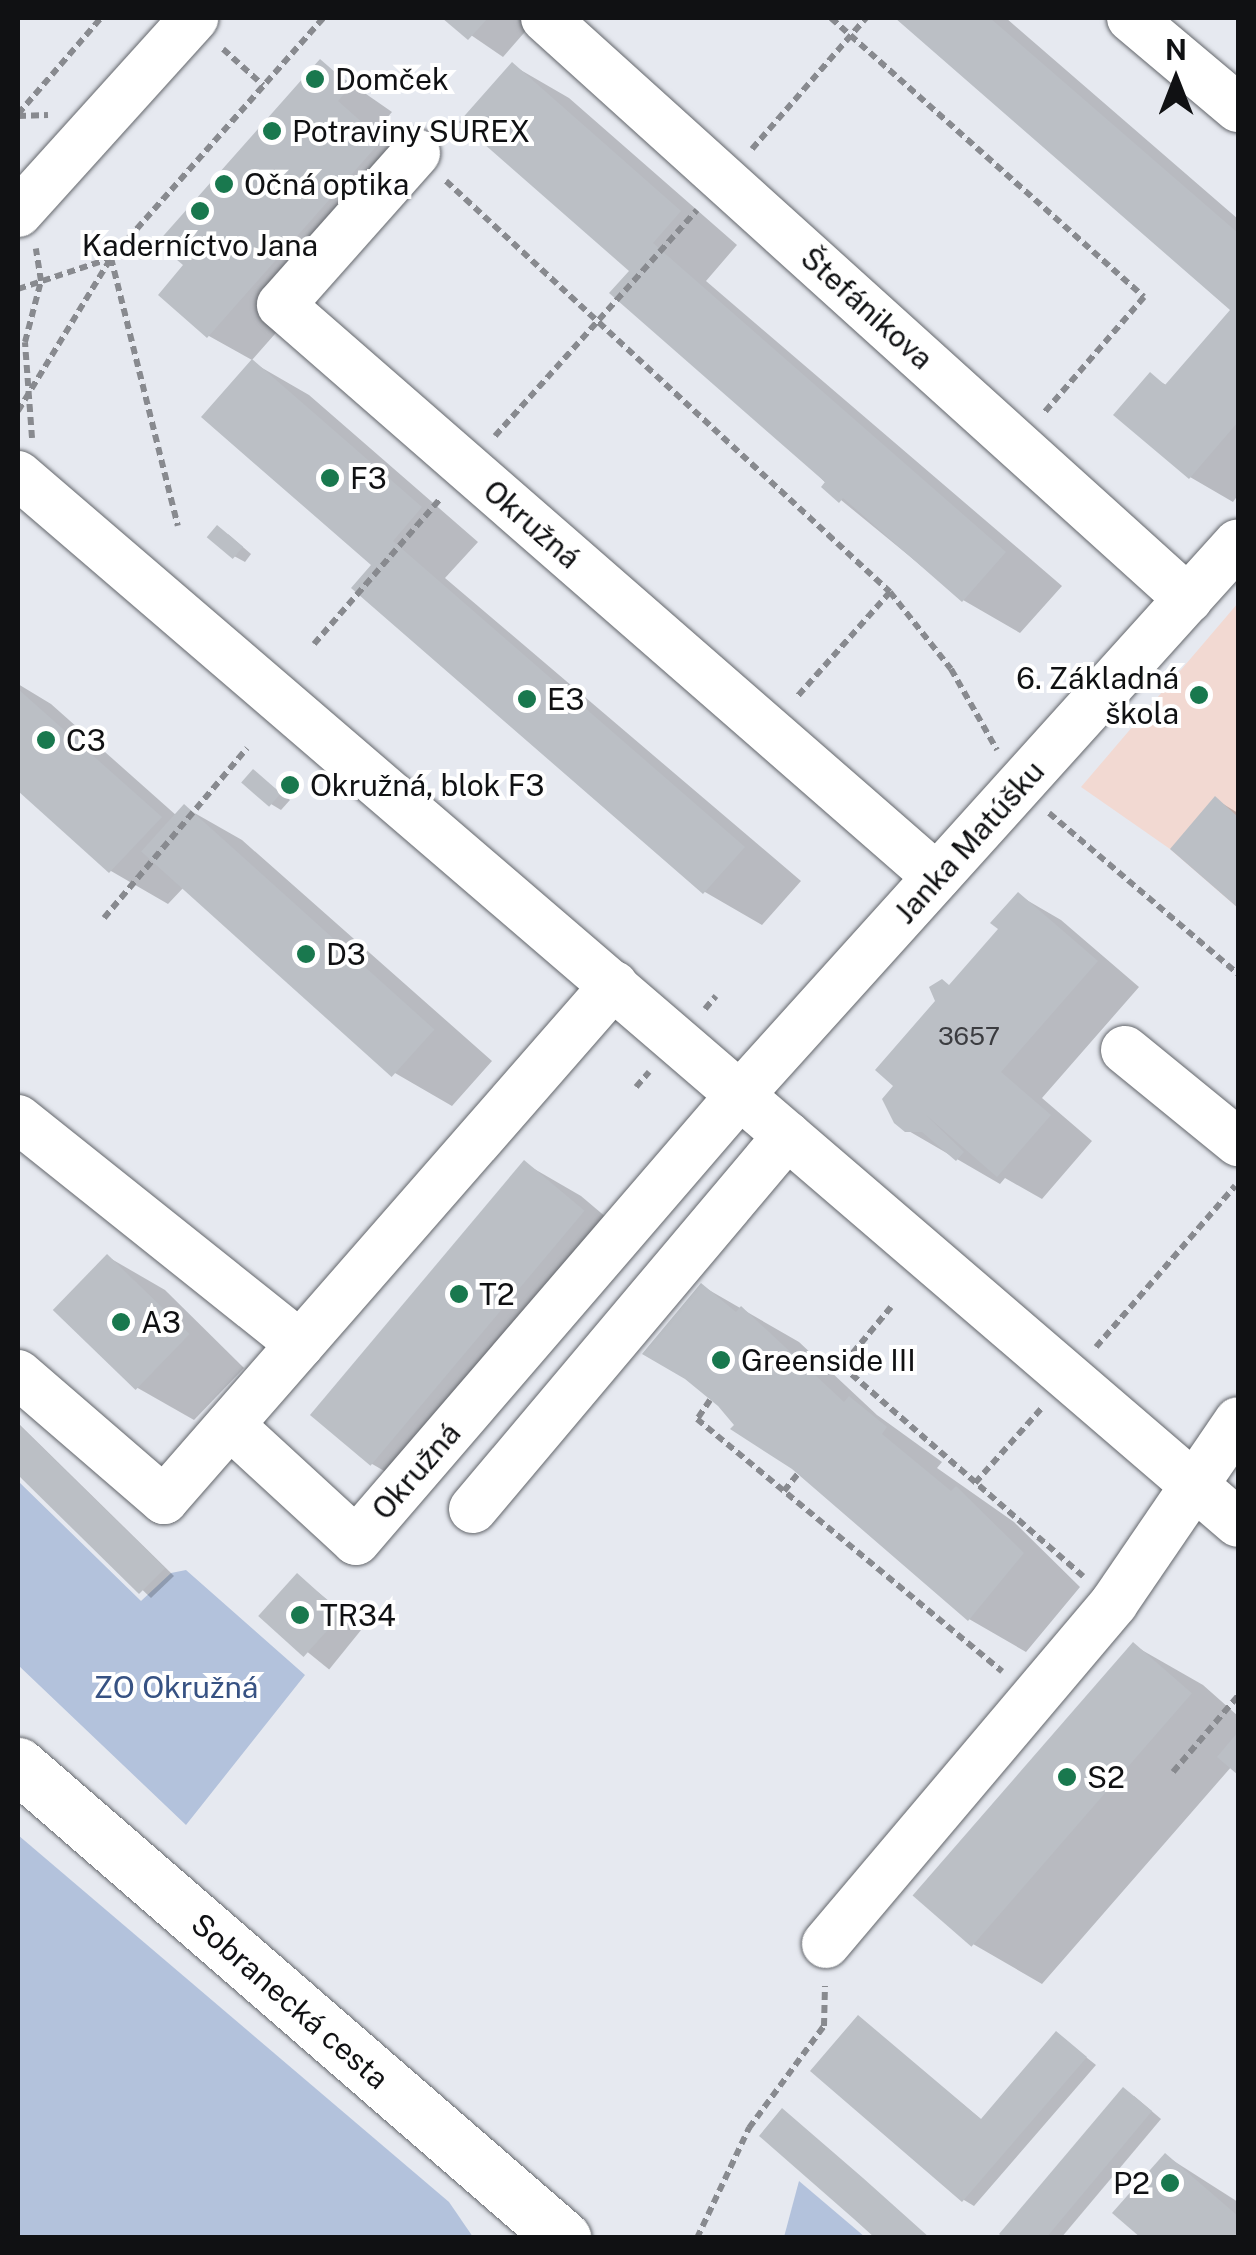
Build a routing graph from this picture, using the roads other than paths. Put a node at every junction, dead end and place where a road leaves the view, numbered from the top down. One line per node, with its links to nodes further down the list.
1 (194, 18): 6 (street)
2 (545, 18): 9 (street, Štefánikova)
3 (1131, 18): 4 (street)
4 (1238, 108)
5 (416, 153): 10 (street, Okružná)
6 (22, 223)
7 (25, 460): 11 (street)
8 (1238, 544): 9 (street, Janka Matúšku)
9 (1188, 599): 10 (street, Janka Matúšku)
10 (937, 877): 13 (street, Janka Matúšku)
11 (614, 985): 13 (street); 17 (street)
12 (1126, 1050): 16 (street)
13 (740, 1096): 15 (street); 20 (street, Okružná)
14 (18, 1119): 17 (street)
15 (786, 1136): 21 (street); 22 (street)
16 (1238, 1142)
17 (300, 1344): 20 (street)
18 (18, 1374): 20 (street)
19 (1238, 1421): 21 (street)
20 (230, 1425)
21 (1195, 1484): 23 (street); 25 (street)
22 (473, 1509)
23 (1238, 1523)
24 (18, 1765): 26 (main road, Sobranecká cesta)
25 (826, 1944)
26 (562, 2238)

